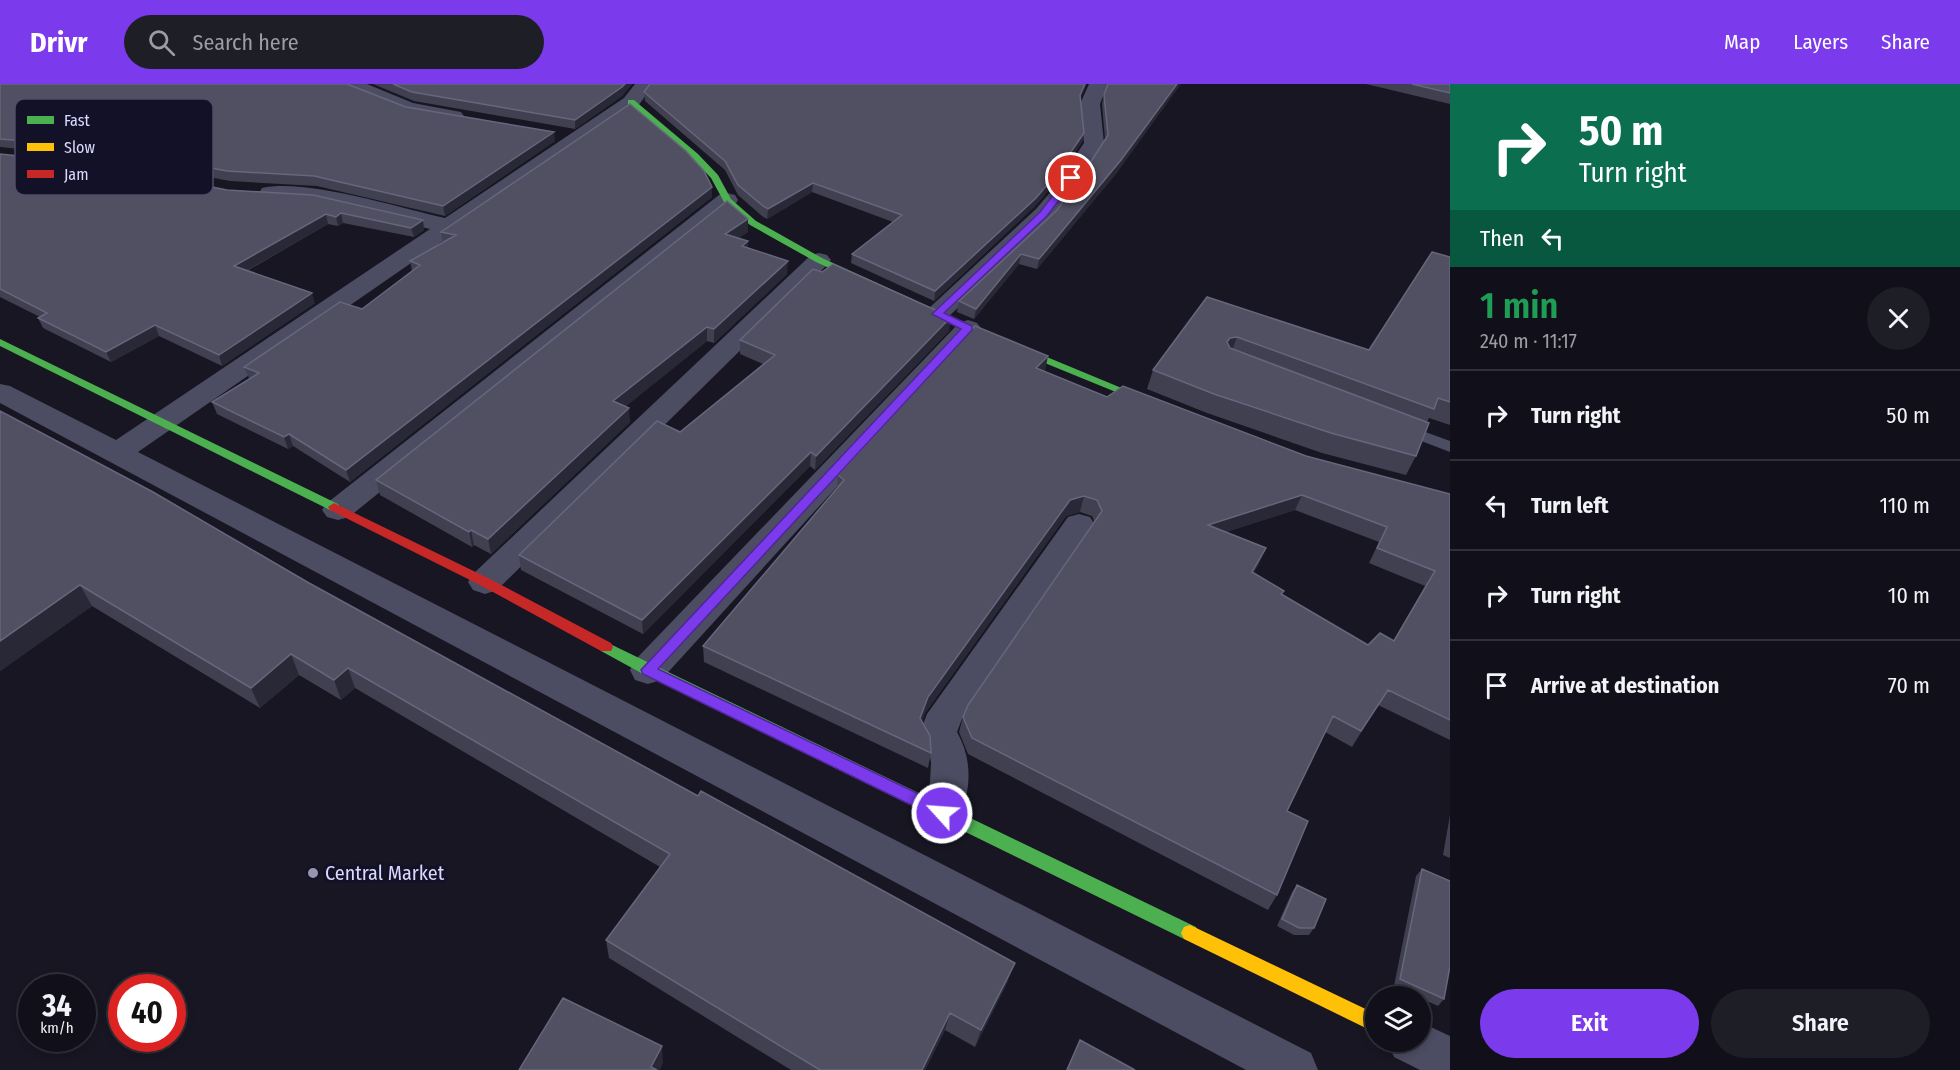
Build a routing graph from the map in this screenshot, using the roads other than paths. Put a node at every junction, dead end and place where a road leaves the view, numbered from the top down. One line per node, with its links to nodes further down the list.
1 (350, 84): 3 (street)
2 (1099, 84): 12 (street)
3 (383, 91): 5 (street)
4 (638, 93): 7 (street); 9 (street)
5 (472, 119)
6 (548, 132): 7 (street)
7 (577, 137): 10 (street)
8 (251, 192): 10 (street)
9 (728, 200): 11 (street); 21 (street)
10 (448, 226): 18 (street)
11 (819, 260): 12 (street); 23 (street)
12 (937, 314): 13 (street)
13 (968, 328): 16 (street); 24 (street)
14 (0, 342): 18 (street)
15 (0, 392): 20 (street)
16 (1175, 412)
17 (1384, 421): 19 (lane)
18 (162, 422): 20 (street); 21 (street)
19 (1450, 447)
20 (117, 453): 29 (street)
21 (338, 510): 23 (street)
22 (1079, 525): 25 (street)
23 (485, 582): 24 (street)
24 (648, 670): 25 (street)
25 (942, 813): 26 (street)
26 (1365, 1019)
27 (1431, 1051): 28 (street)
28 (1450, 1060)
29 (1294, 1070)

